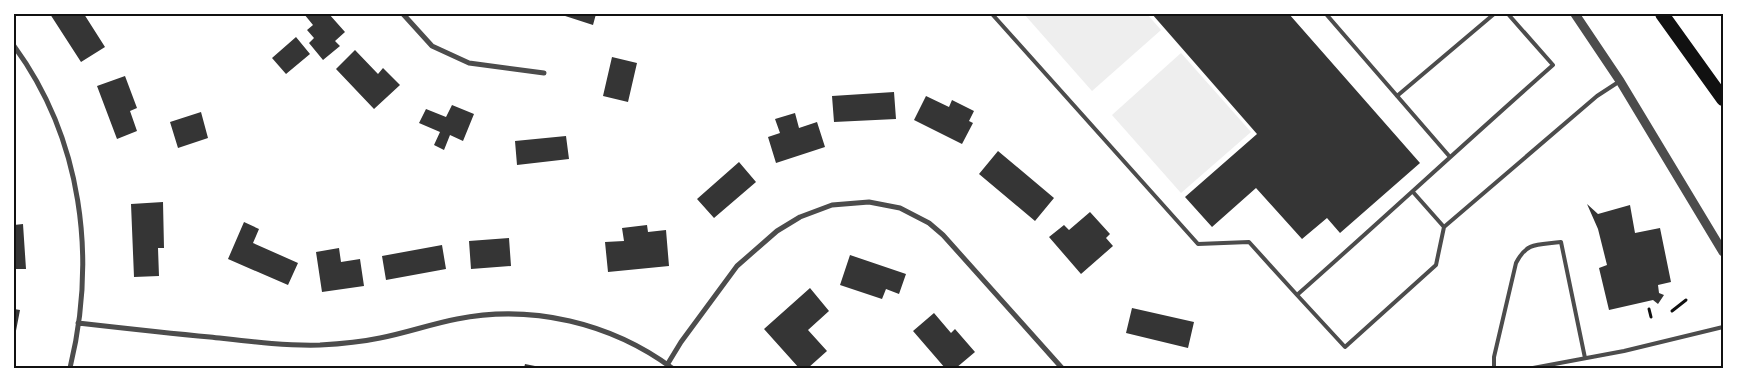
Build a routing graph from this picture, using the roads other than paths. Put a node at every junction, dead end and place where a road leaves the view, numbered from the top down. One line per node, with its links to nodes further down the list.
1 (403, 14): 9 (street)
2 (992, 14): 17 (lane)
3 (1326, 14): 11 (lane)
4 (1494, 14): 11 (lane)
5 (1508, 14): 13 (lane)
6 (1576, 14): 10 (street)
7 (1662, 14): 12 (highway)
8 (14, 46): 18 (street)
9 (544, 73)
10 (1620, 81): 15 (lane); 16 (street)
11 (1397, 96): 13 (lane)
12 (1723, 99)
13 (1450, 157): 14 (lane)
14 (1413, 192): 15 (lane); 17 (lane)
15 (1444, 226): 17 (lane)
16 (1723, 252)
17 (1297, 295)
18 (78, 323): 21 (street); 22 (street)
19 (1723, 327): 20 (lane)
20 (1585, 358): 24 (lane); 25 (lane)
21 (670, 367): 23 (street)
22 (70, 368)
23 (1062, 368)
24 (1494, 368)
25 (1533, 368)

